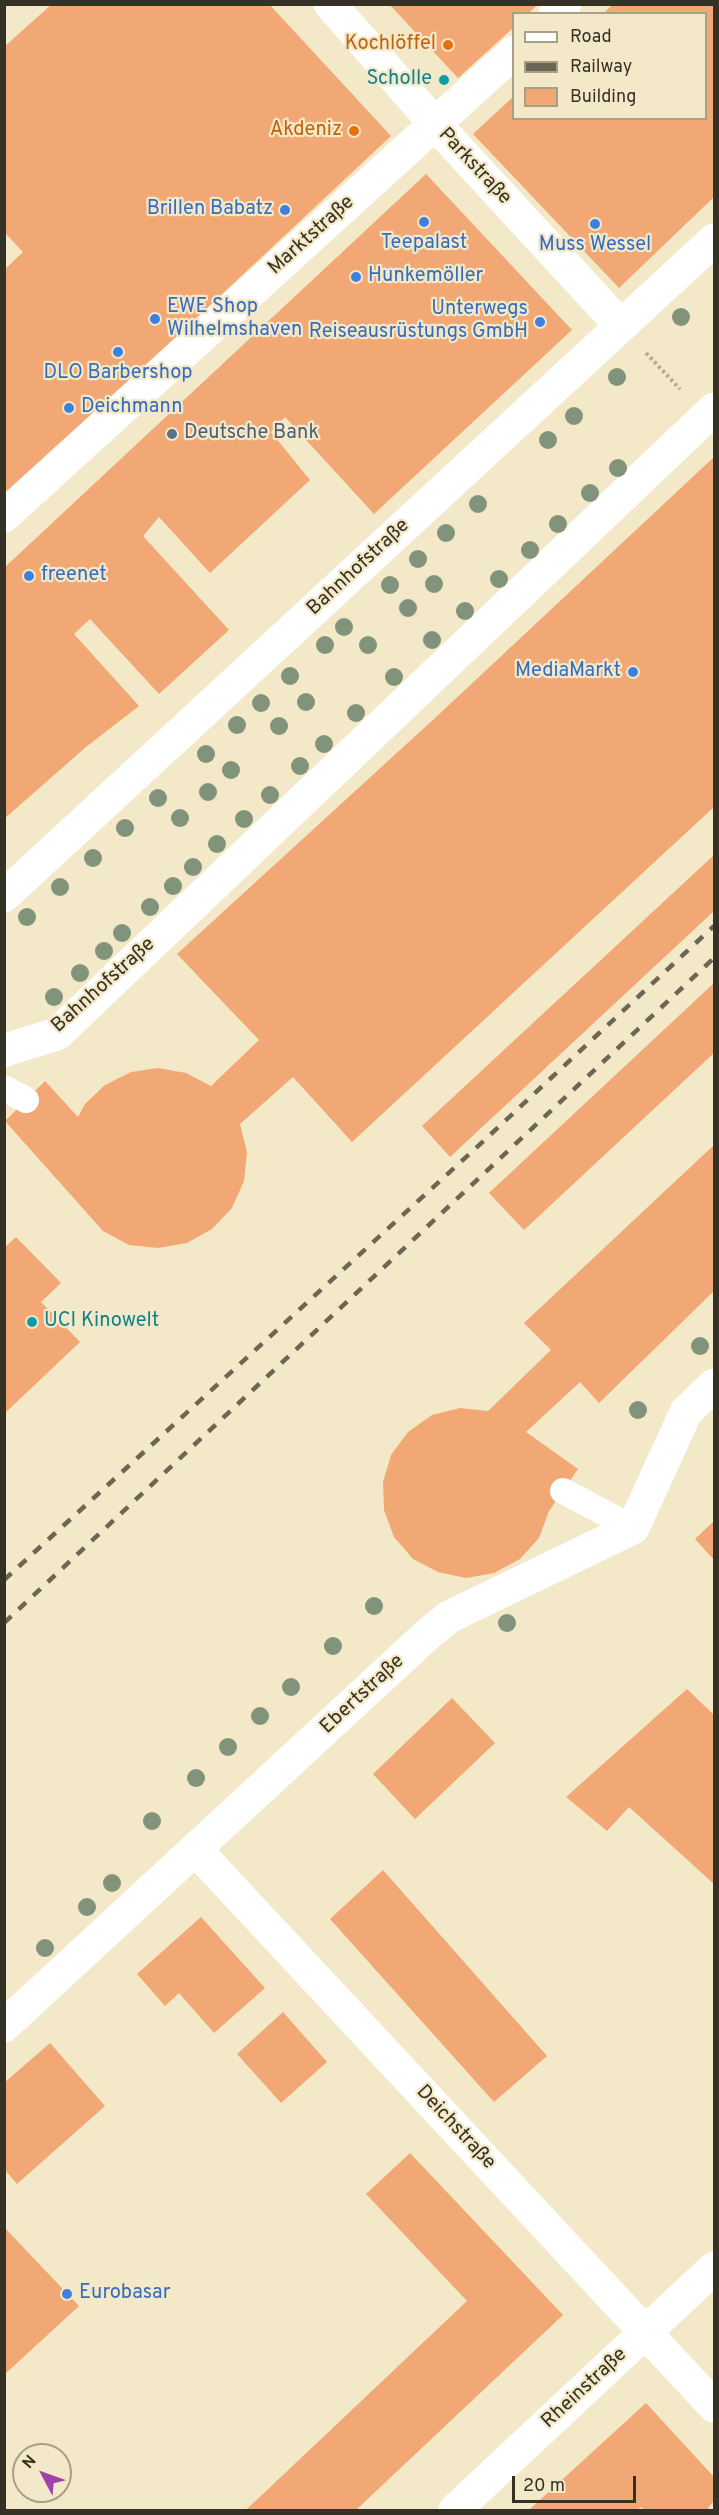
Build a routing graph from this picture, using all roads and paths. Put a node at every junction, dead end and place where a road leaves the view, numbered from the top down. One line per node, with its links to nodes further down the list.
1 (330, 4): 3 (street, Parkstraße)
2 (512, 53): 3 (street, Marktstraße)
3 (435, 124): 5 (street, Parkstraße); 7 (street, Marktstraße)
4 (714, 240): 5 (street, Bahnhofstraße)
5 (621, 326): 6 (path); 8 (street, Bahnhofstraße)
6 (711, 413): 9 (street, Bahnhofstraße)
7 (4, 516)
8 (4, 896)
9 (5, 1050)
10 (714, 1385): 12 (street)
11 (563, 1491): 12 (lane)
12 (633, 1528): 13 (street, Ebertstraße)
13 (196, 1850): 14 (street, Ebertstraße); 16 (street, Deichstraße)
14 (4, 2026)
15 (714, 2268): 16 (street, Rheinstraße)
16 (646, 2332): 17 (street, Deichstraße); 18 (street, Rheinstraße)
17 (714, 2406)
18 (455, 2511)

